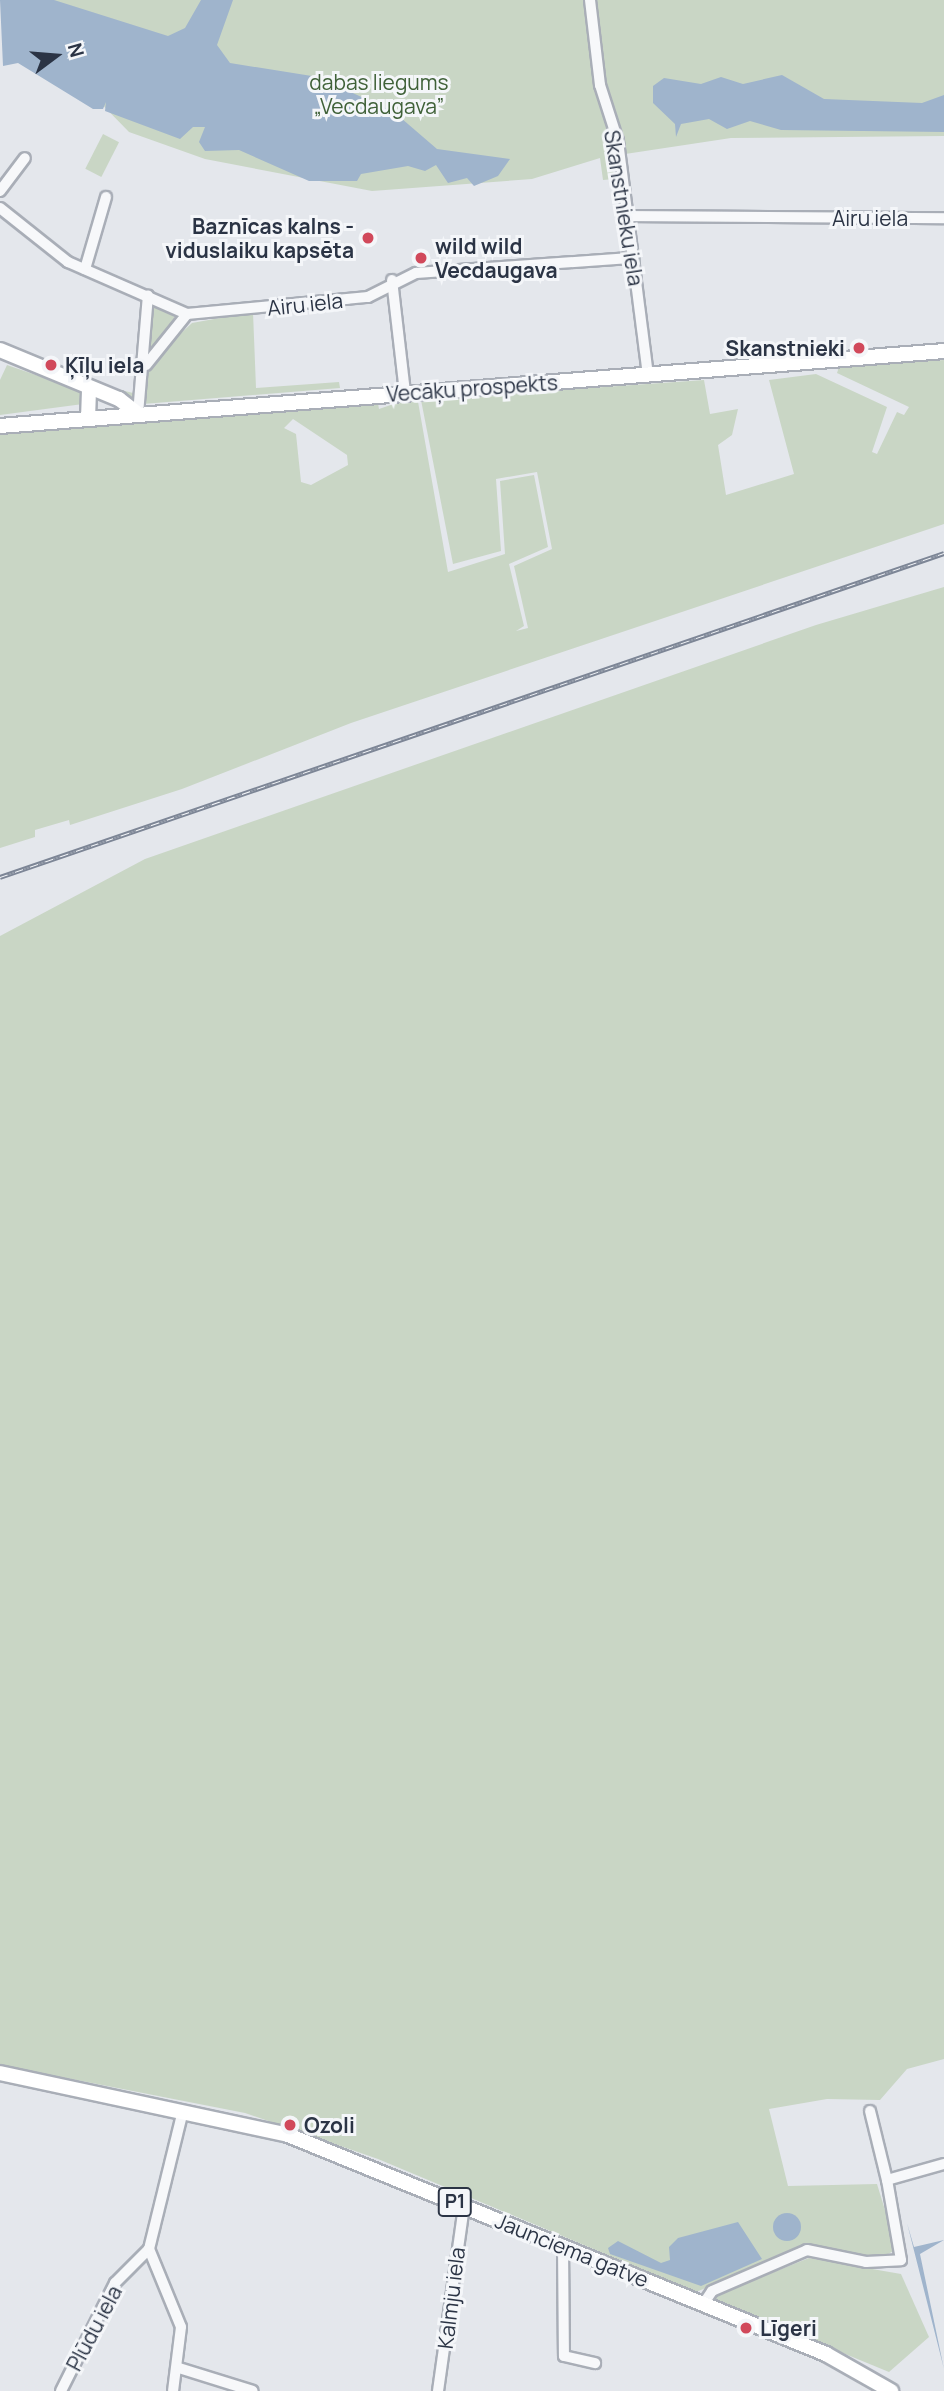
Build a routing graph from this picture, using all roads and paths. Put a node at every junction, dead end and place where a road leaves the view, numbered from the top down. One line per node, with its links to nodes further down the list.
1 (590, 0): 6 (street, Skanstnieku iela)
2 (25, 158): 3 (street)
3 (0, 191)
4 (106, 197): 9 (street)
5 (0, 208): 9 (street)
6 (628, 216): 7 (street, Airu iela); 8 (street, Skanstnieku iela)
7 (944, 218)
8 (633, 258): 10 (street, Airu iela); 16 (street, Skanstnieku iela)
9 (85, 269): 11 (street)
10 (392, 281): 12 (street, Airu iela); 18 (street)
11 (148, 295): 12 (street); 15 (street)
12 (187, 314): 15 (street)
13 (0, 350): 17 (main road)
14 (944, 351): 16 (main road, Vecāķu prospekts)
15 (146, 365): 19 (street)
16 (648, 376): 18 (main road, Vecāķu prospekts)
17 (89, 388): 19 (main road); 20 (main road)
18 (405, 392): 19 (main road, Vecāķu prospekts)
19 (134, 410): 20 (main road, Vecāķu prospekts)
20 (88, 419): 21 (main road, Vecāķu prospekts)
21 (0, 426)
22 (0, 2073): 23 (main road, Jaunciema gatve / P1)
23 (183, 2110): 27 (main road, Jaunciema gatve / P1); 29 (street)
24 (870, 2111): 26 (street)
25 (944, 2164): 26 (street)
26 (887, 2180): 30 (street)
27 (464, 2206): 28 (main road, Jaunciema gatve / P1); 36 (street, Kalmju iela)
28 (563, 2246): 30 (main road, Jaunciema gatve / P1); 31 (street)
29 (149, 2249): 32 (street); 33 (street, Plūdu iela)
30 (704, 2304): 37 (main road, Jaunciema gatve / P1)
31 (595, 2363)
32 (179, 2368): 34 (street); 35 (street)
33 (61, 2391)
34 (173, 2391)
35 (253, 2391)
36 (439, 2391)
37 (891, 2391)

